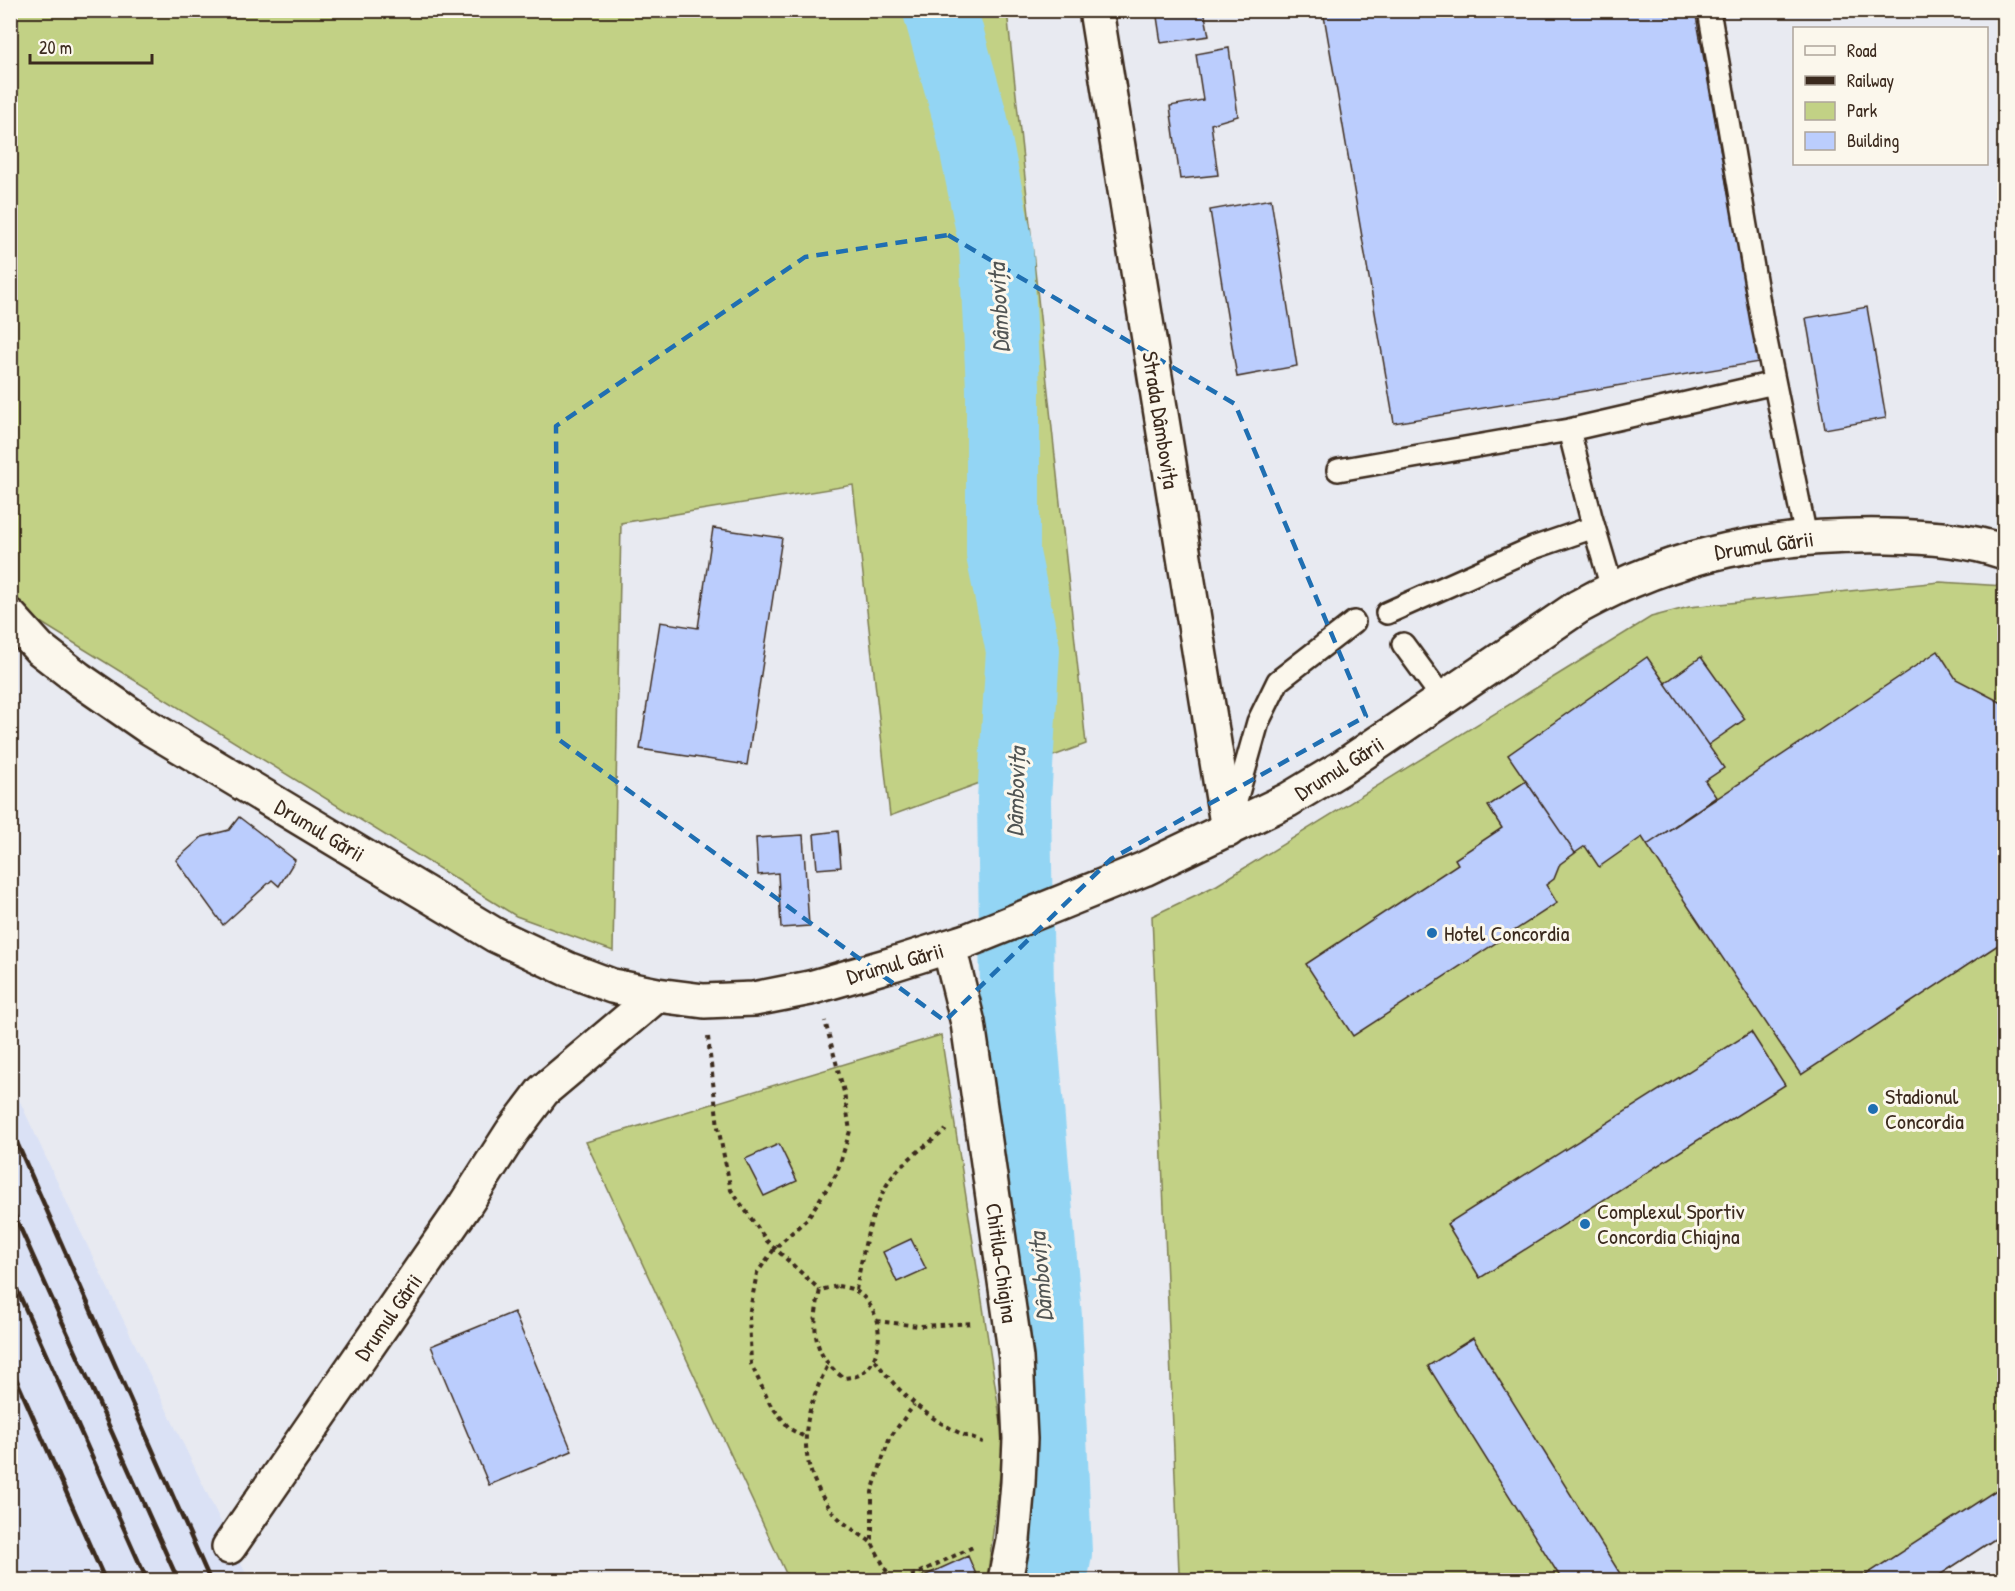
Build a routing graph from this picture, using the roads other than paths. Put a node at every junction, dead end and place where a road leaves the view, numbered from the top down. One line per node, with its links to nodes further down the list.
1 (1096, 10): 15 (main road, Strada Dâmbovița)
2 (1709, 10): 3 (lane)
3 (1774, 383): 4 (lane); 7 (lane)
4 (1569, 430): 5 (lane); 6 (lane)
5 (1338, 470)
6 (1594, 528): 9 (lane); 10 (lane)
7 (1806, 537): 8 (main road, Drumul Gării); 9 (main road, Drumul Gării)
8 (2004, 552)
9 (1612, 588): 14 (main road, Drumul Gării)
10 (1387, 613)
11 (10, 616): 17 (main road, Drumul Gării)
12 (1354, 622): 15 (lane)
13 (1403, 644): 14 (lane)
14 (1444, 700): 15 (main road, Drumul Gării)
15 (1228, 830): 16 (main road, Drumul Gării)
16 (958, 944): 17 (main road, Drumul Gării); 19 (main road, Chitila-Chiajna)
17 (657, 995): 18 (main road, Drumul Gării)
18 (229, 1546)
19 (1005, 1581)

